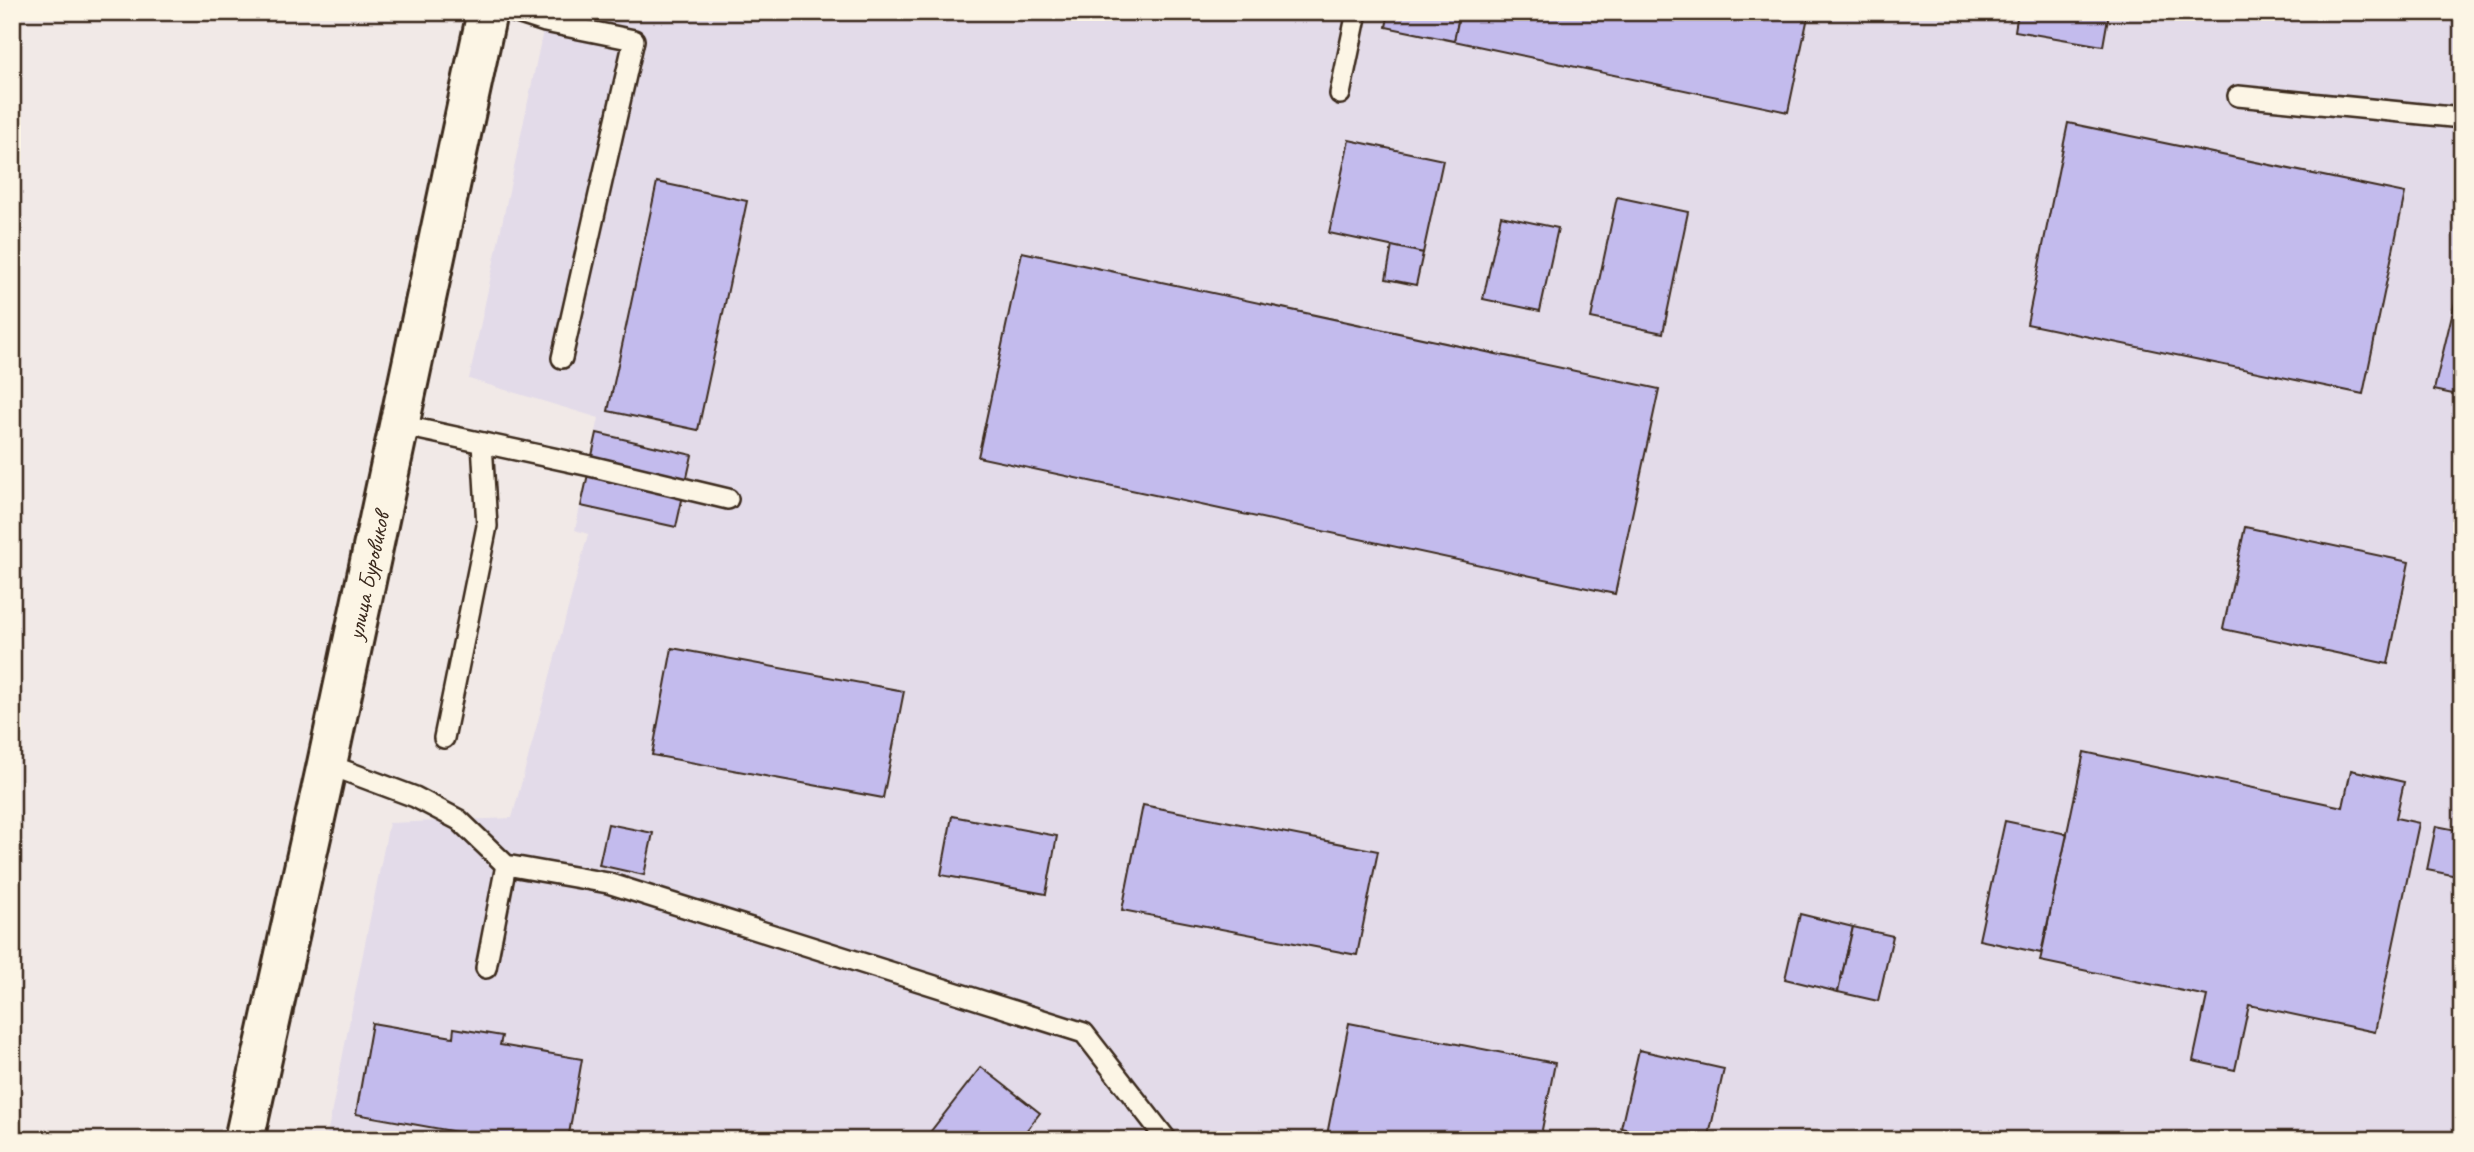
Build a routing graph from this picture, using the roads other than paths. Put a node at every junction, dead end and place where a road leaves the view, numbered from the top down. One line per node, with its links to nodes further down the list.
1 (487, 12): 8 (street, улица Буровиков)
2 (514, 12): 7 (lane)
3 (1356, 12): 4 (lane)
4 (1340, 94)
5 (2238, 96): 6 (lane)
6 (2462, 118)
7 (562, 358)
8 (400, 425): 9 (lane); 12 (street, улица Буровиков)
9 (482, 443): 10 (lane); 11 (lane)
10 (729, 499)
11 (444, 738)
12 (327, 764): 13 (lane); 15 (street, улица Буровиков)
13 (506, 865): 14 (lane); 16 (lane)
14 (486, 968)
15 (244, 1140)
16 (1167, 1140)

